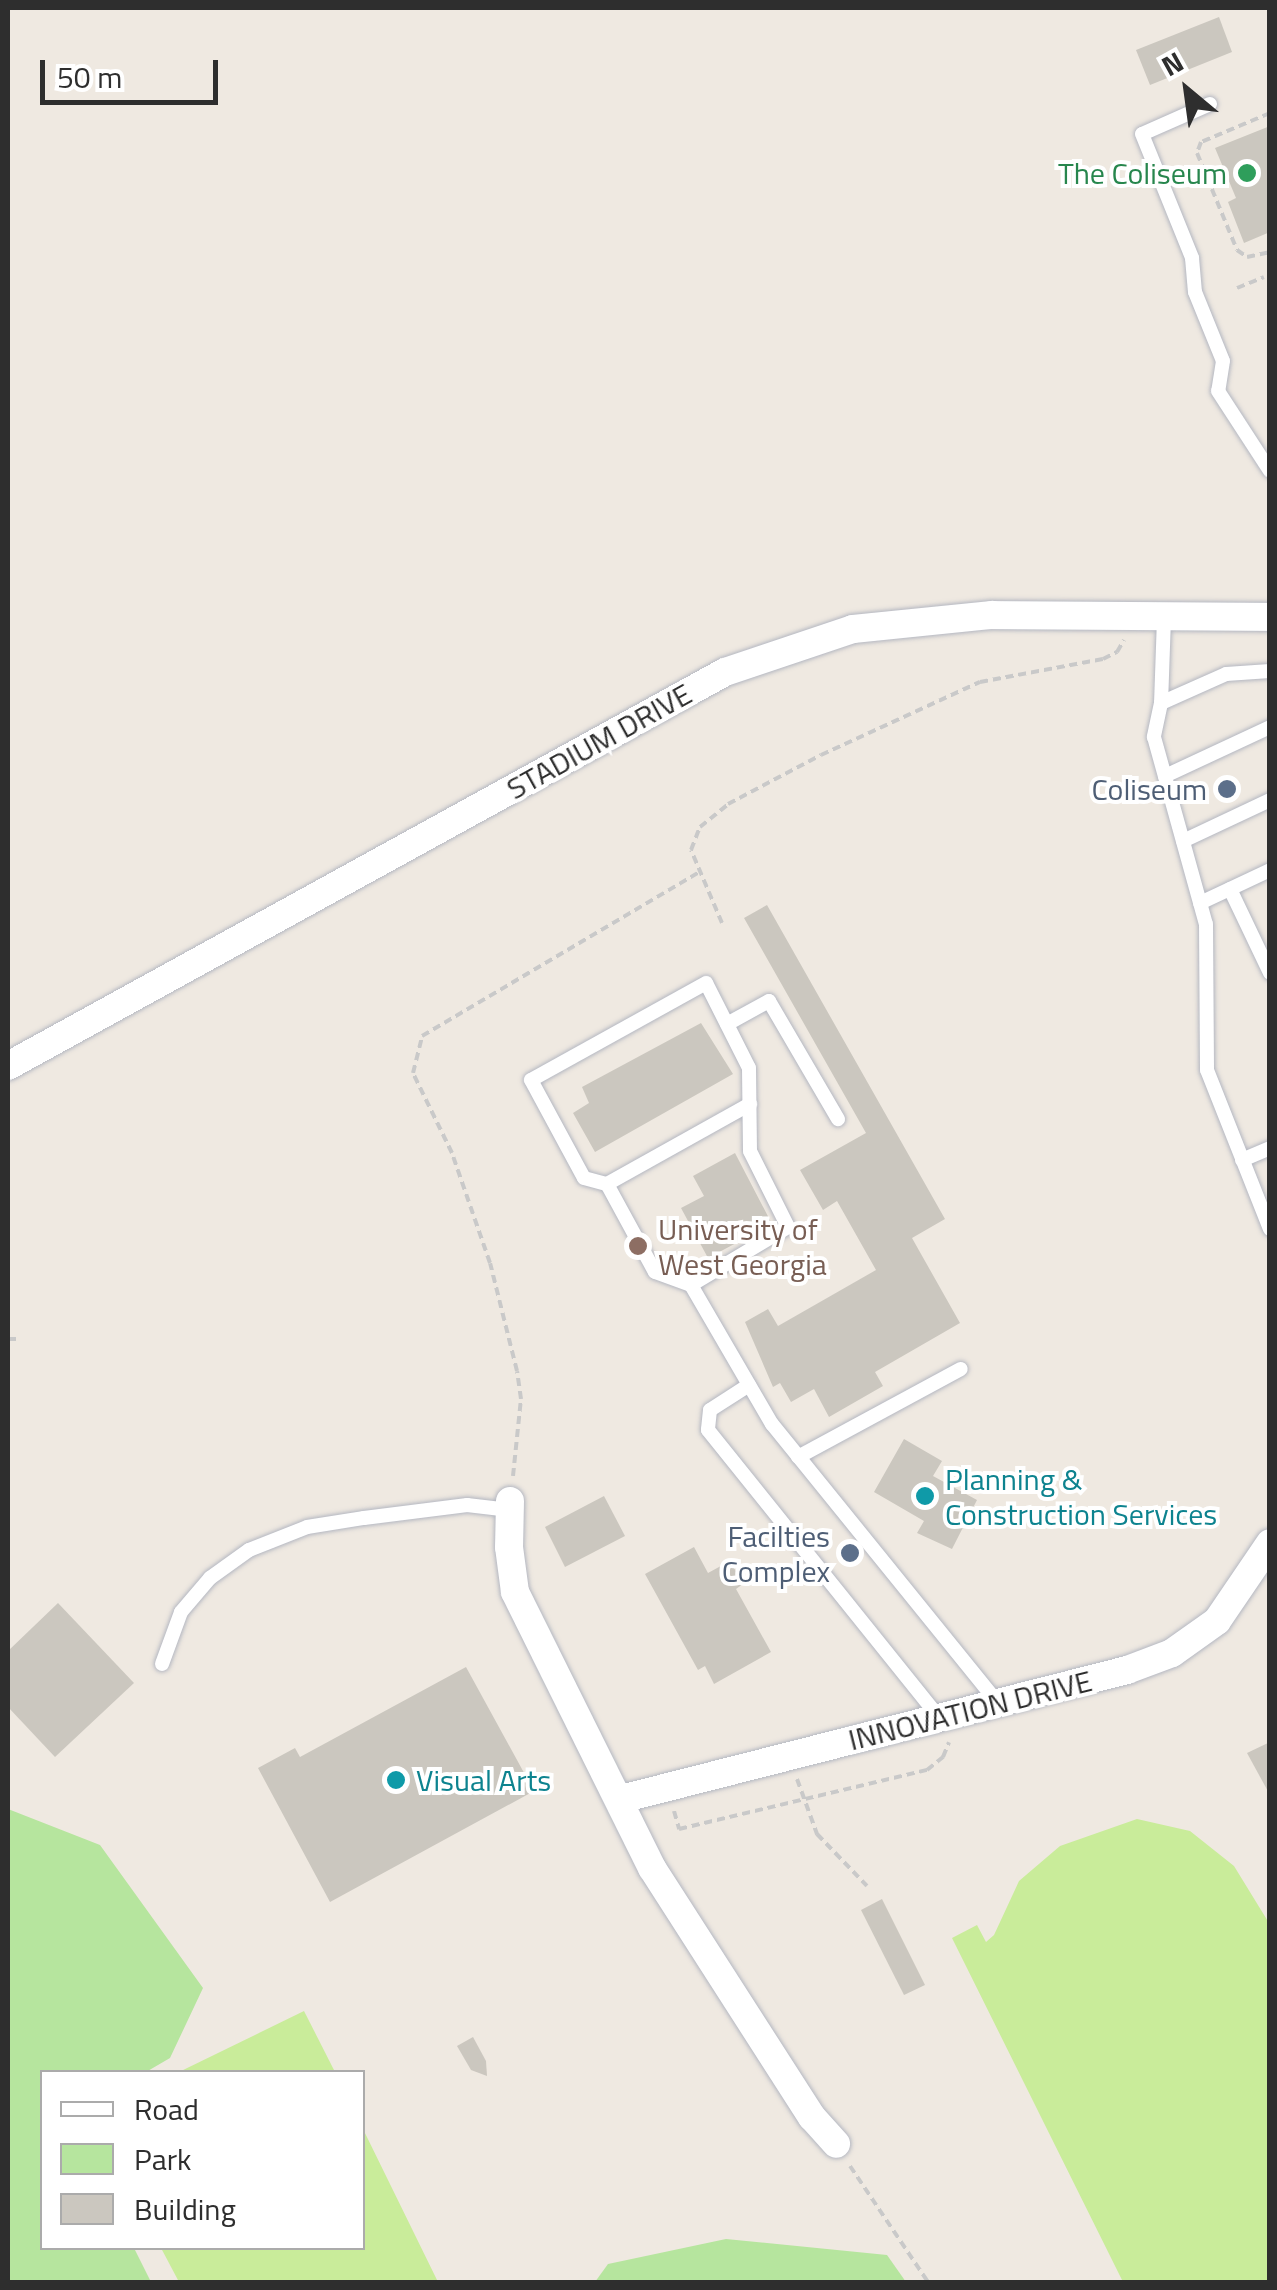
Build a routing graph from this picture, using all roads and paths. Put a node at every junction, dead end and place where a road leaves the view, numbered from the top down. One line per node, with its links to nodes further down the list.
1 (1210, 104): 8 (lane)
2 (1270, 113): 4 (path)
3 (1270, 252): 4 (path)
4 (1247, 257): 5 (path)
5 (1244, 268)
6 (1264, 277): 7 (path)
7 (1237, 288)
8 (1270, 471)
9 (1164, 618): 10 (street, STADIUM DRIVE); 13 (lane); 25 (street, STADIUM DRIVE)
10 (1263, 621)
11 (1125, 638): 19 (path)
12 (1270, 671): 13 (lane)
13 (1161, 703): 15 (lane)
14 (1270, 727): 15 (lane)
15 (1165, 776): 17 (lane)
16 (1270, 800): 17 (lane)
17 (1183, 841): 21 (lane)
18 (1270, 870): 20 (lane)
19 (698, 873): 22 (path); 38 (path)
20 (1230, 888): 21 (lane); 23 (lane)
21 (1200, 903): 29 (lane)
22 (722, 923)
23 (1270, 973)
24 (727, 1024): 26 (lane); 27 (lane); 30 (lane)
25 (8, 1066)
26 (750, 1104): 30 (lane); 32 (lane)
27 (838, 1119)
28 (1270, 1148): 29 (lane)
29 (1242, 1160): 31 (lane)
30 (607, 1184): 32 (lane)
31 (1270, 1228)
32 (691, 1285): 36 (lane)
33 (8, 1339): 34 (path)
34 (18, 1339)
35 (961, 1369): 37 (lane)
36 (749, 1384): 37 (lane); 42 (lane)
37 (798, 1457): 41 (lane)
38 (510, 1505): 40 (lane); 45 (street)
39 (1270, 1542): 41 (street, INNOVATION DRIVE)
40 (162, 1664)
41 (998, 1703): 42 (street, INNOVATION DRIVE)
42 (946, 1724): 43 (street, INNOVATION DRIVE); 46 (path)
43 (788, 1756): 44 (street, INNOVATION DRIVE); 46 (path)
44 (668, 1787): 45 (street, INNOVATION DRIVE); 46 (path)
45 (621, 1799): 48 (street)
46 (804, 1801): 47 (path)
47 (867, 1886)
48 (836, 2144): 49 (path)
49 (928, 2282)

